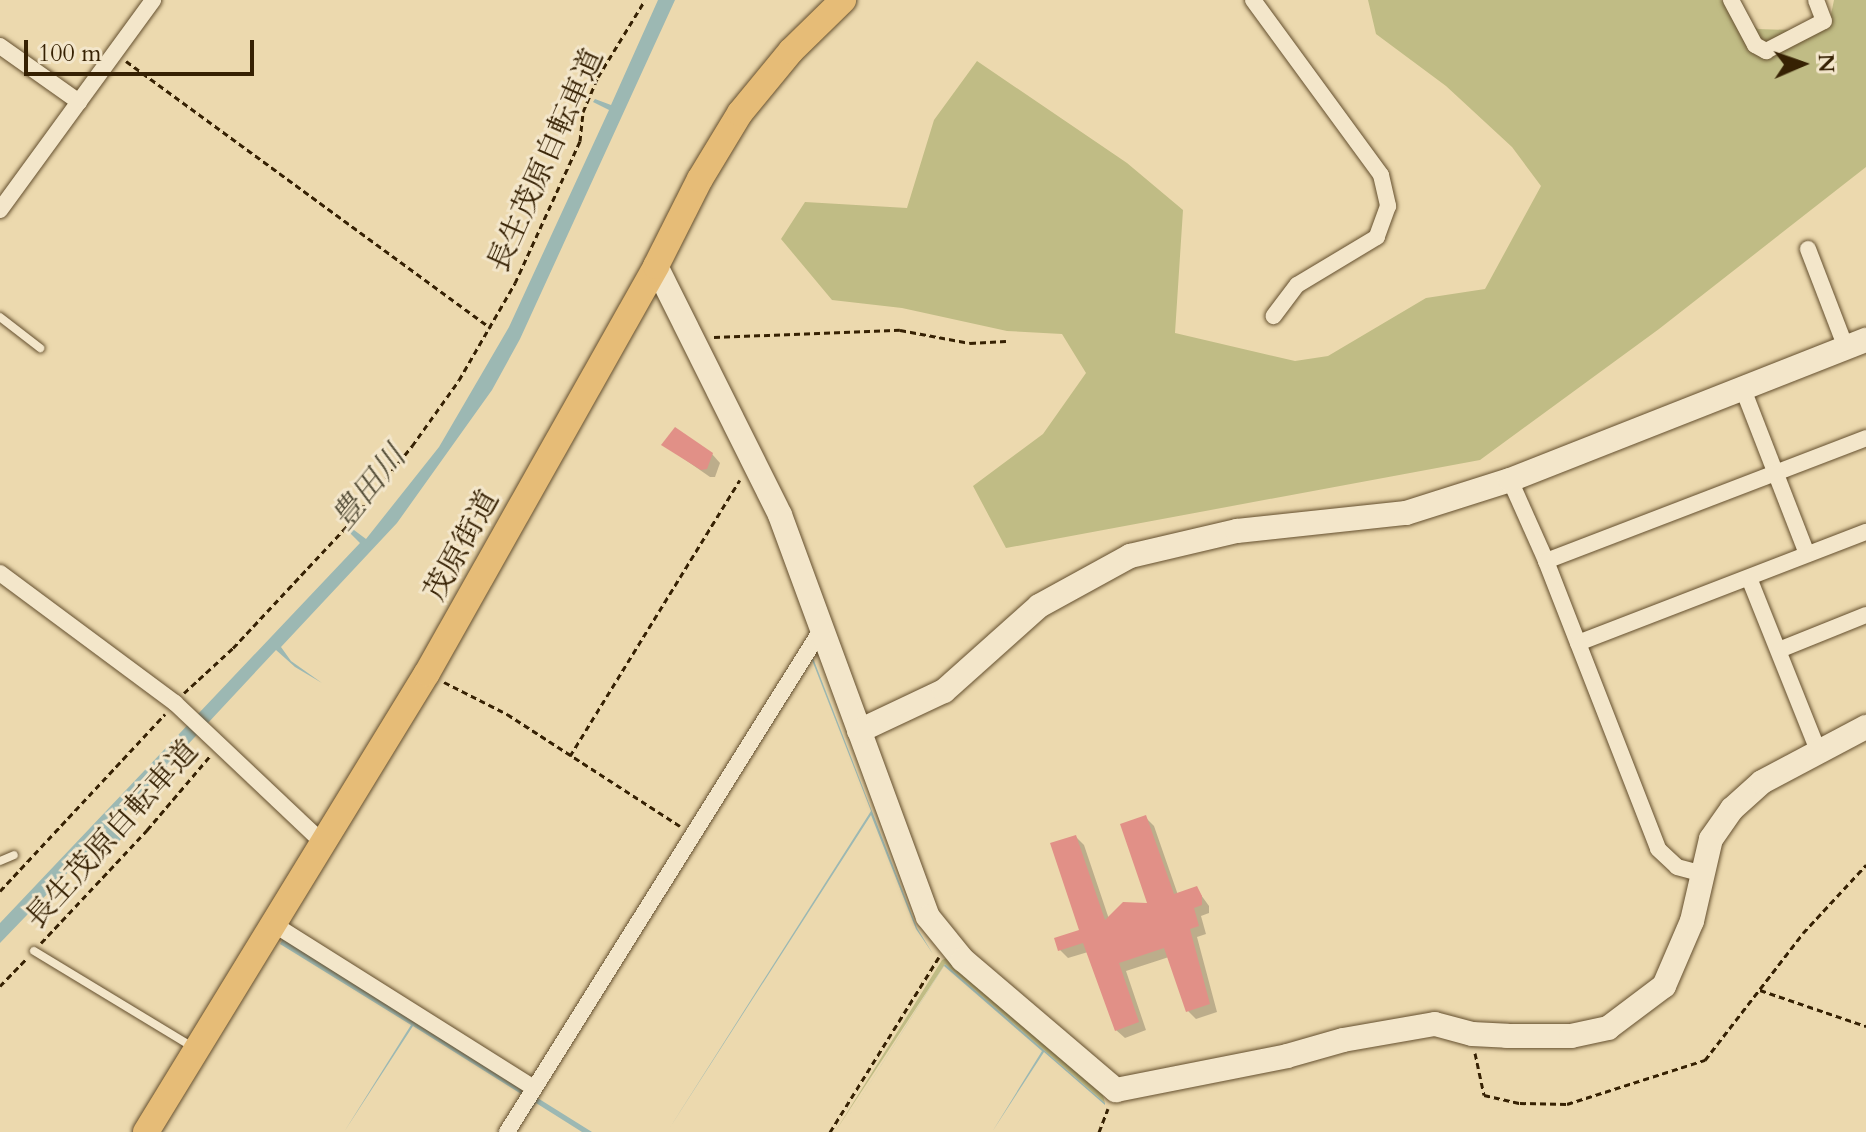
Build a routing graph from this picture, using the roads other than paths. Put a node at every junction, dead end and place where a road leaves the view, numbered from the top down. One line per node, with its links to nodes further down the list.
1 (153, 0): 7 (street)
2 (843, 0): 10 (main road, 茂原街道)
3 (1253, 0): 11 (street)
4 (1731, 0): 5 (street)
5 (1816, 0)
6 (0, 46): 7 (street)
7 (79, 102): 8 (street)
8 (0, 210)
9 (1808, 249): 13 (street)
10 (656, 266): 25 (street); 31 (main road, 茂原街道)
11 (1274, 316)
12 (0, 317): 14 (lane)
13 (1856, 344): 15 (street)
14 (40, 348)
15 (1743, 389): 17 (street); 18 (street)
16 (1866, 438): 17 (street)
17 (1775, 473): 20 (street); 21 (street)
18 (1510, 480): 21 (street); 29 (street)
19 (1866, 532): 20 (street)
20 (1807, 554): 23 (street)
21 (1546, 561): 26 (street)
22 (0, 573): 31 (street)
23 (1749, 578): 26 (street); 27 (street)
24 (1866, 615): 27 (street)
25 (821, 630): 29 (street); 38 (street)
26 (1578, 643): 34 (street)
27 (1779, 650): 30 (street)
28 (1866, 727): 30 (street)
29 (859, 731): 34 (street)
30 (1819, 753): 34 (street)
31 (323, 843): 35 (main road, 茂原街道)
32 (14, 855): 33 (lane)
33 (0, 861)
34 (1704, 874)
35 (275, 925): 37 (main road, 茂原街道); 38 (street)
36 (34, 951): 37 (lane)
37 (197, 1050): 39 (main road, 茂原街道)
38 (534, 1088): 40 (street)
39 (146, 1132)
40 (507, 1132)

